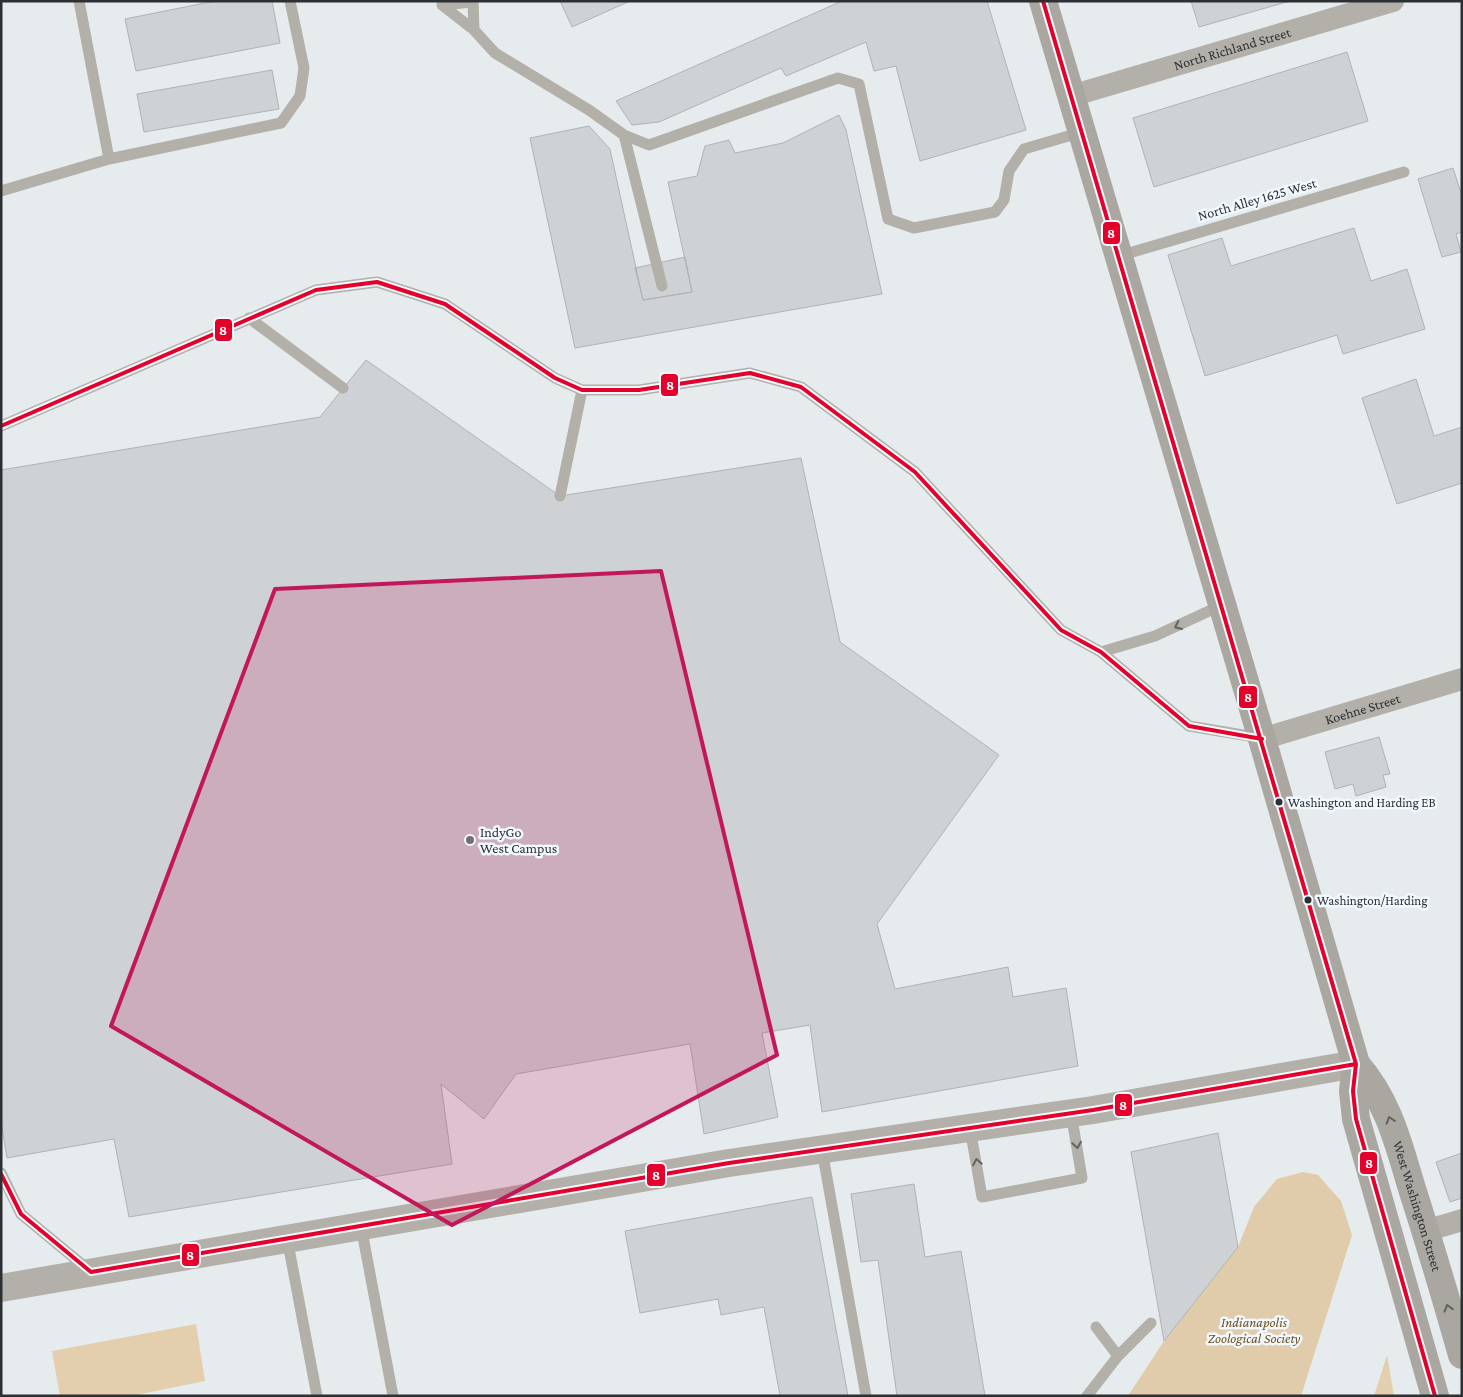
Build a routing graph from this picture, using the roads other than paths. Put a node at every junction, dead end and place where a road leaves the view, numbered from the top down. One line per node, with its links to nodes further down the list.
1 (78, 1): 11 (lane)
2 (290, 1): 11 (lane)
3 (1044, 1): 8 (main road, West Washington Street)
4 (1393, 1): 8 (street, North Richland Street)
5 (472, 2): 6 (lane); 7 (lane)
6 (441, 3): 7 (lane)
7 (474, 30): 10 (lane)
8 (1071, 96): 9 (main road, West Washington Street)
9 (1082, 132): 10 (lane); 14 (main road, West Washington Street)
10 (624, 134): 15 (lane)
11 (109, 159): 13 (lane)
12 (1404, 172): 14 (lane, North Alley 1625 West)
13 (1, 191)
14 (1119, 256): 21 (main road, West Washington Street)
15 (662, 286)
16 (249, 318): 17 (lane); 18 (lane); 19 (lane)
17 (343, 388)
18 (582, 390): 20 (lane); 22 (lane)
19 (1, 426)
20 (560, 496)
21 (1222, 605): 22 (lane, one-way to 22); 24 (main road, West Washington Street)
22 (1101, 652): 24 (lane)
23 (1462, 680): 24 (street, Koehne Street)
24 (1262, 739): 25 (main road, West Washington Street)
25 (1356, 1064): 26 (street); 32 (main road, West Washington Street, one-way to 25); 44 (main road, West Washington Street)
26 (1071, 1113): 27 (street); 27 (lane, one-way to 27)
27 (970, 1128): 28 (street)
28 (822, 1150): 31 (street); 42 (lane)
29 (1, 1173): 34 (lane)
30 (1462, 1220): 32 (street)
31 (361, 1226): 33 (street); 41 (lane)
32 (1425, 1231): 38 (main road, West Washington Street, one-way to 32)
33 (287, 1238): 34 (street); 40 (lane)
34 (91, 1272): 35 (street)
35 (1, 1288)
36 (1151, 1323): 39 (lane)
37 (1096, 1327): 39 (lane)
38 (1462, 1355)
39 (1118, 1356): 43 (lane)
40 (317, 1396)
41 (393, 1396)
42 (866, 1396)
43 (1087, 1396)
44 (1435, 1396)

